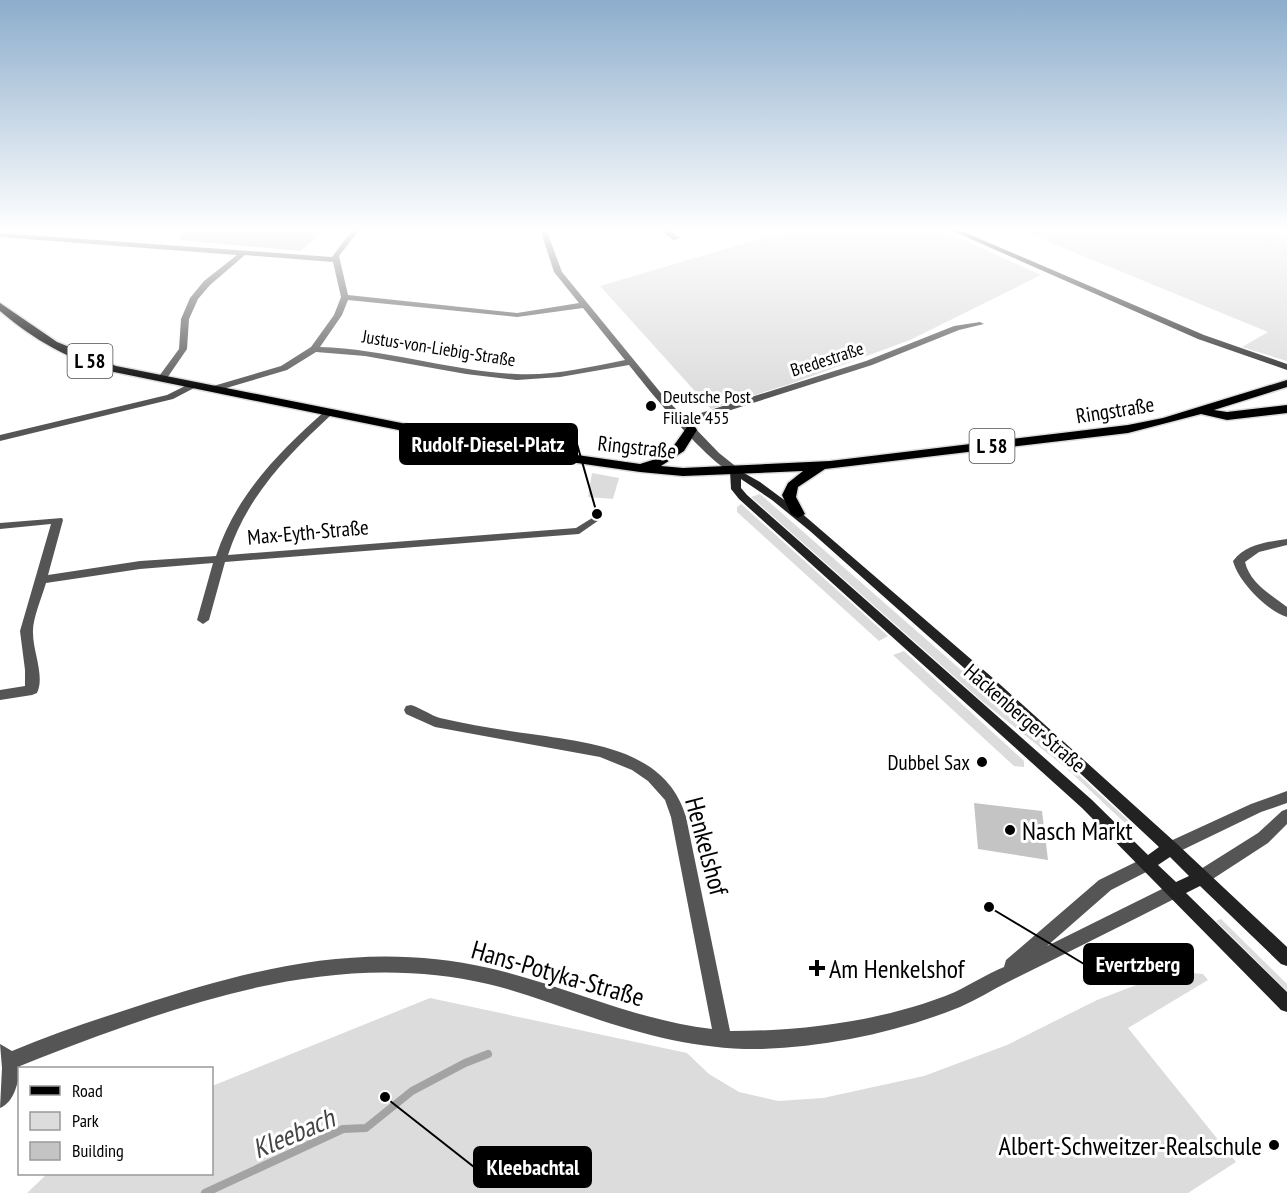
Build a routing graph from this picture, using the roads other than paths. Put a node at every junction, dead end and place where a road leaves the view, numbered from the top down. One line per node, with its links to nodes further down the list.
1 (206, 285): 12 (street)
2 (342, 285): 5 (street)
3 (568, 285): 6 (street, Hackenberger Straße)
4 (1080, 285): 11 (street)
5 (345, 297): 6 (street); 9 (street)
6 (584, 305): 10 (street, Hackenberger Straße)
7 (0, 306): 12 (main road, Ringstraße / L 58)
8 (980, 324): 20 (street, Bredestraße)
9 (314, 350): 10 (street, Justus-von-Liebig-Straße); 15 (street)
10 (630, 362): 20 (street, Hackenberger Straße)
11 (1286, 367)
12 (164, 380): 14 (main road, Ringstraße / L 58); 16 (street)
13 (1287, 383): 17 (main road, Ringstraße / L 58)
14 (193, 386): 15 (main road, Ringstraße / L 58); 16 (street)
15 (213, 389): 19 (main road, Ringstraße / L 58)
16 (140, 404): 21 (street)
17 (1202, 410): 18 (main road); 22 (main road, Ringstraße / L 58)
18 (1287, 410)
19 (328, 413): 23 (main road, Ringstraße / L 58); 29 (street)
20 (687, 426): 23 (main road); 24 (street, Hackenberger Straße)
21 (0, 437)
22 (830, 465): 24 (main road, Ringstraße / L 58); 25 (main road)
23 (640, 468): 24 (main road, Ringstraße / L 58)
24 (735, 471): 25 (street, Hackenberger Straße); 38 (street, Hackenberger Straße)
25 (798, 514): 37 (street, Hackenberger Straße)
26 (597, 518): 29 (street, Max-Eyth-Straße)
27 (0, 526): 30 (street)
28 (1287, 542): 31 (street)
29 (221, 559): 30 (street, Max-Eyth-Straße); 32 (street)
30 (42, 580): 33 (street)
31 (1287, 613)
32 (203, 620)
33 (0, 695)
34 (411, 710): 44 (street, Henkelshof)
35 (1287, 797): 37 (street)
36 (1287, 815): 39 (street)
37 (1172, 848): 38 (street); 39 (street, Hackenberger Straße)
38 (1148, 863): 40 (street, Hackenberger Straße); 42 (street, Hans-Potyka-Straße)
39 (1202, 877): 40 (street); 41 (street, Hackenberger Straße)
40 (1174, 891): 42 (street, Hans-Potyka-Straße); 43 (street, Hackenberger Straße)
41 (1287, 958)
42 (995, 980): 44 (street, Hans-Potyka-Straße)
43 (1287, 1004)
44 (723, 1040): 45 (street, Hans-Potyka-Straße)
45 (5, 1057): 46 (street)
46 (0, 1099)

